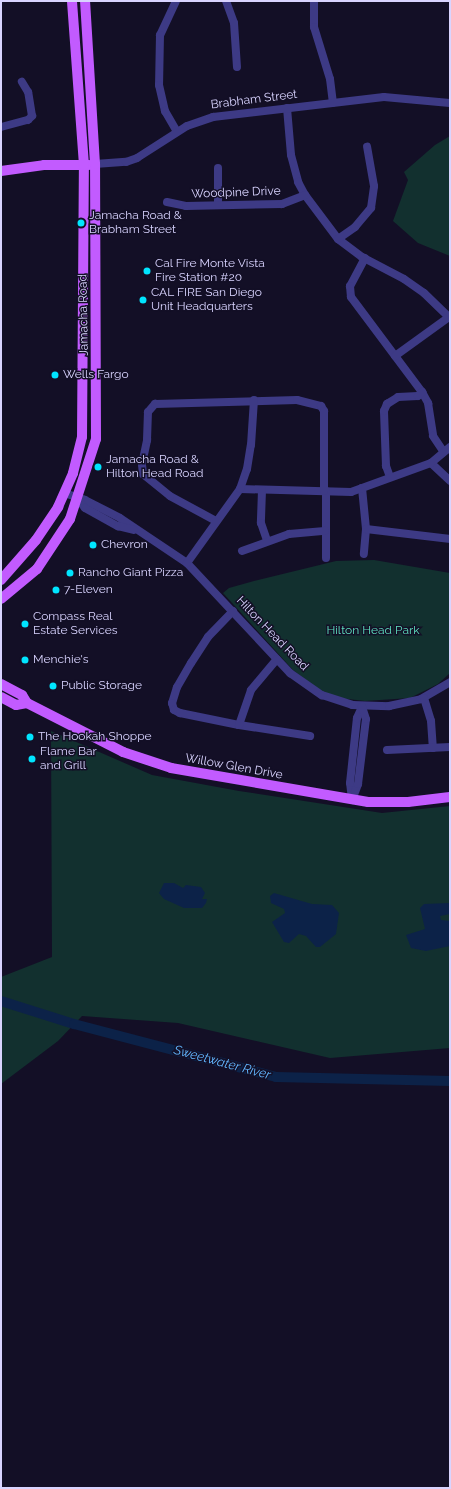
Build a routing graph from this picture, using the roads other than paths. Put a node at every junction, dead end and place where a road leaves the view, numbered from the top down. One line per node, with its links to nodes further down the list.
1 (72, 1): 15 (main road, Jamacha Road)
2 (85, 1): 14 (main road, Jamacha Road)
3 (176, 1): 12 (street)
4 (226, 1): 6 (street)
5 (314, 1): 8 (street)
6 (237, 67)
7 (22, 82): 11 (street)
8 (333, 103): 9 (street, Brabham Street); 10 (street, Brabham Street)
9 (450, 103)
10 (288, 108): 12 (street, Brabham Street); 18 (street)
11 (1, 127)
12 (177, 132): 14 (street, Brabham Street)
13 (367, 147): 21 (street)
14 (95, 164): 15 (main road, Brabham Street); 36 (main road, Jamacha Road)
15 (84, 165): 17 (main road, Brabham Street); 35 (main road, Jamacha Road)
16 (218, 168): 20 (street)
17 (1, 171)
18 (305, 195): 20 (street, Woodpine Drive); 21 (street)
19 (167, 202): 20 (street, Woodpine Drive)
20 (218, 205)
21 (338, 239): 22 (street)
22 (364, 258): 23 (street); 24 (street)
23 (449, 318): 24 (street)
24 (395, 356): 25 (street)
25 (422, 392): 27 (street); 29 (street)
26 (254, 400): 32 (street); 34 (street); 37 (street)
27 (447, 449): 28 (street)
28 (431, 463): 29 (street); 30 (street)
29 (390, 477): 31 (street)
30 (450, 482)
31 (362, 488): 34 (street); 38 (street)
32 (240, 489): 33 (street); 37 (street)
33 (262, 490): 34 (street); 41 (street)
34 (325, 491): 39 (street)
35 (64, 493): 36 (street, Hilton Head Road); 46 (main road, Jamacha Road)
36 (78, 499): 45 (street, Hilton Head Road); 47 (main road, Jamacha Road)
37 (216, 521): 45 (street)
38 (366, 529): 40 (street); 43 (street)
39 (325, 531): 41 (street); 44 (street)
40 (450, 539)
41 (267, 540): 42 (street)
42 (242, 551)
43 (364, 554)
44 (326, 558)
45 (187, 563): 48 (street, Hilton Head Road)
46 (1, 580)
47 (1, 599)
48 (233, 611): 49 (street, Hilton Head Road); 56 (street)
49 (277, 659): 55 (street, Hilton Head Road); 56 (street)
50 (450, 682): 53 (street, Hilton Head Road)
51 (1, 684): 54 (main road, Willow Glen Drive)
52 (1, 697): 54 (main road, Willow Glen Drive)
53 (424, 698): 55 (street, Hilton Head Road); 59 (street)
54 (27, 703): 62 (main road, Willow Glen Drive)
55 (362, 707): 62 (street)
56 (239, 725): 57 (street)
57 (310, 736)
58 (450, 746): 59 (street)
59 (432, 748): 60 (street)
60 (387, 750)
61 (450, 797): 62 (main road, Willow Glen Drive)
62 (352, 800)

